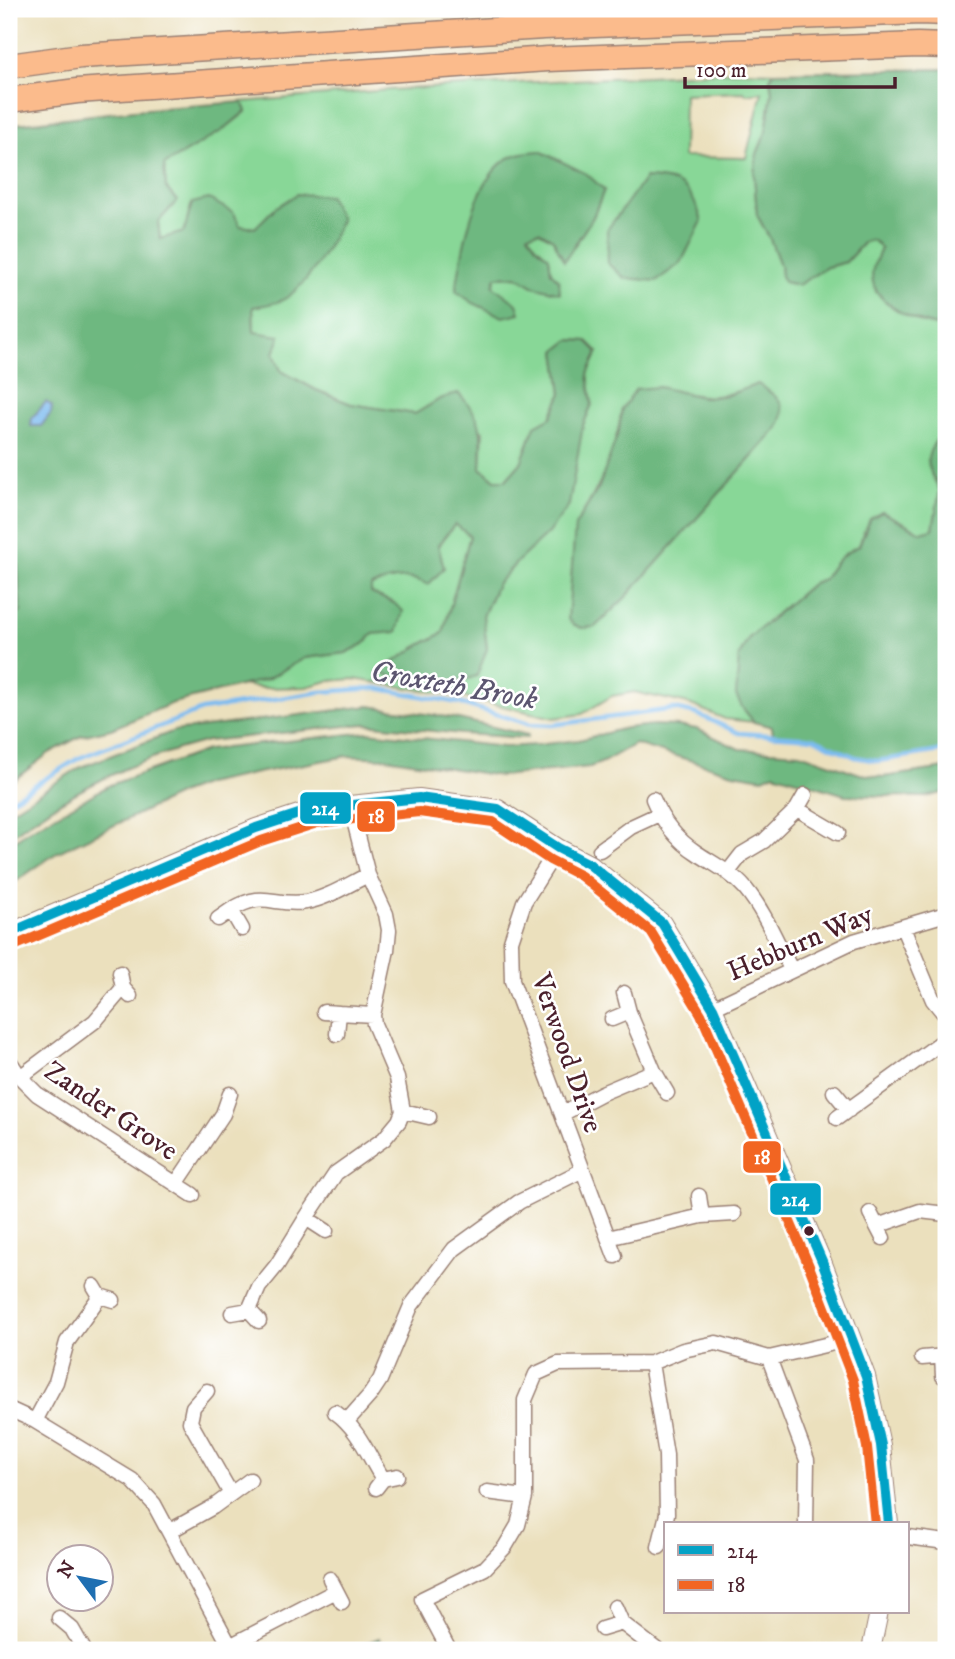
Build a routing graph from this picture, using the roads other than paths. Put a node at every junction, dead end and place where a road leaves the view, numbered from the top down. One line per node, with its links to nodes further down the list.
1 (946, 13): 3 (highway)
2 (946, 46): 4 (highway)
3 (9, 66)
4 (9, 100)
5 (805, 795): 8 (street)
6 (653, 799): 9 (street)
7 (350, 805): 11 (street); 14 (street); 20 (street)
8 (797, 809): 10 (street); 13 (street)
9 (659, 814): 12 (street); 13 (street)
10 (838, 833)
11 (558, 848): 24 (street); 40 (street, Verwood Drive)
12 (600, 849)
13 (728, 872): 21 (street)
14 (368, 875): 15 (street); 28 (street)
15 (231, 910): 17 (street); 19 (street)
16 (946, 914): 18 (street, Hebburn Way)
17 (218, 919)
18 (903, 928): 21 (street, Hebburn Way); 29 (street)
19 (242, 929)
20 (9, 933)
21 (791, 969): 24 (street, Hebburn Way)
22 (120, 973): 35 (street)
23 (624, 993): 26 (street)
24 (713, 1008): 56 (street)
25 (324, 1012): 27 (street)
26 (629, 1012): 30 (street); 34 (street)
27 (339, 1013): 28 (street); 31 (street)
28 (373, 1016): 39 (street)
29 (946, 1016)
30 (611, 1019)
31 (337, 1034)
32 (946, 1040): 37 (street)
33 (9, 1060): 35 (street, Zander Grove)
34 (654, 1071): 38 (street); 40 (street)
35 (20, 1077): 43 (street, Zander Grove)
36 (230, 1092): 43 (street)
37 (834, 1092)
38 (667, 1093)
39 (403, 1111): 41 (street); 49 (street)
40 (562, 1114): 42 (street, Verwood Drive)
41 (429, 1118)
42 (583, 1170): 52 (street, Verwood Drive); 66 (street)
43 (176, 1184): 44 (street, Zander Grove)
44 (193, 1195)
45 (699, 1196): 48 (street)
46 (734, 1214): 48 (street)
47 (946, 1214): 50 (street)
48 (702, 1216): 52 (street)
49 (306, 1218): 51 (street); 55 (street)
50 (877, 1226)
51 (326, 1231)
52 (608, 1238): 53 (street, Verwood Drive)
53 (615, 1256)
54 (102, 1294): 64 (street)
55 (232, 1313)
56 (851, 1339): 59 (street); 72 (street)
57 (944, 1356): 58 (street); 61 (street)
58 (922, 1357)
59 (769, 1358): 60 (street); 71 (street)
60 (651, 1363): 69 (street); 70 (street)
61 (943, 1376)
62 (208, 1390): 68 (street)
63 (11, 1414): 64 (street)
64 (35, 1421): 74 (street)
65 (250, 1480): 68 (street)
66 (385, 1481)
67 (487, 1492): 69 (street)
68 (230, 1494): 74 (street)
69 (525, 1497): 86 (street)
70 (665, 1522)
71 (807, 1522)
72 (889, 1522)
73 (664, 1526): 77 (street)
74 (170, 1531): 84 (street)
75 (909, 1538): 76 (street)
76 (946, 1542)
77 (659, 1547)
78 (336, 1591): 84 (street)
79 (615, 1607): 82 (street)
80 (879, 1614): 88 (street)
81 (56, 1616): 85 (street)
82 (622, 1623): 83 (street); 87 (street)
83 (602, 1629)
84 (226, 1648)
85 (84, 1650)
86 (449, 1650)
87 (657, 1650)
88 (871, 1650)

